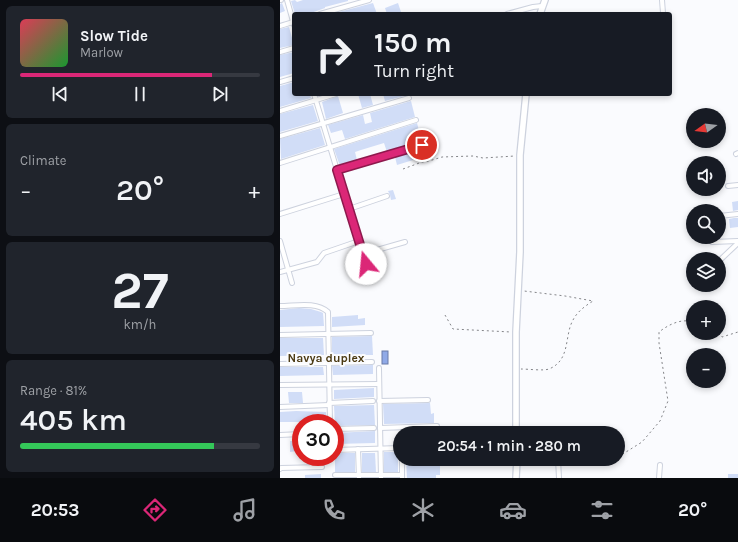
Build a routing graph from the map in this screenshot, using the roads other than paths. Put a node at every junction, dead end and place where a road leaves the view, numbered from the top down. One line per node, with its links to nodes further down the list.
1 (287, 0): 10 (street)
2 (369, 0): 6 (street)
3 (545, 0): 5 (street)
4 (662, 0): 9 (street)
5 (542, 6): 7 (street); 8 (street)
6 (327, 12)
7 (513, 12)
8 (540, 12)
9 (663, 12)
10 (292, 17)
11 (292, 24): 12 (street)
12 (280, 26)
13 (292, 49): 14 (street)
14 (280, 52)
15 (292, 79): 16 (street)
16 (280, 82)
17 (315, 96): 21 (street)
18 (329, 96): 21 (street)
19 (526, 96): 66 (street)
20 (410, 98): 24 (street)
21 (316, 100): 22 (street); 24 (street)
22 (280, 111)
23 (416, 120): 27 (street)
24 (323, 123): 25 (street); 27 (street)
25 (280, 136)
26 (422, 145): 29 (street)
27 (330, 147): 28 (street); 29 (street)
28 (280, 163)
29 (337, 170): 32 (street)
30 (738, 185): 31 (street)
31 (728, 186)
32 (344, 194): 34 (street); 35 (street)
33 (387, 196): 34 (street)
34 (349, 209): 39 (street)
35 (280, 214)
36 (738, 214): 37 (street)
37 (726, 215)
38 (280, 241): 45 (street)
39 (359, 242): 43 (street); 45 (street)
40 (405, 242): 43 (street)
41 (726, 242): 42 (street)
42 (738, 242): 44 (street)
43 (363, 254): 47 (street)
44 (726, 254)
45 (288, 270): 46 (street); 48 (street)
46 (280, 272)
47 (369, 275)
48 (292, 283)
49 (280, 306): 52 (street)
50 (371, 333): 52 (street)
51 (280, 335): 52 (street)
52 (328, 335): 55 (street)
53 (372, 362): 55 (street)
54 (280, 364): 55 (street)
55 (329, 364): 59 (street)
56 (378, 368): 57 (street)
57 (379, 384): 59 (street); 62 (street)
58 (280, 385): 59 (street)
59 (329, 385): 63 (street)
60 (428, 400): 62 (street)
61 (373, 401): 63 (street)
62 (379, 401): 68 (street)
63 (329, 404): 64 (street); 65 (street)
64 (280, 407)
65 (330, 414)
66 (516, 426)
67 (374, 428): 70 (street)
68 (380, 428): 69 (street); 75 (street)
69 (393, 428)
70 (344, 429)
71 (292, 434): 72 (street)
72 (280, 435)
73 (393, 448): 75 (street)
74 (358, 449): 75 (street); 76 (street); 84 (street)
75 (380, 449): 85 (street)
76 (344, 450)
77 (660, 465): 89 (street)
78 (402, 466): 86 (street)
79 (517, 466): 87 (street)
80 (558, 466): 88 (street)
81 (322, 467): 82 (street)
82 (280, 469)
83 (335, 475): 84 (street)
84 (359, 477): 85 (street)
85 (381, 477): 86 (street)
86 (402, 477)
87 (516, 478)
88 (559, 478)
89 (659, 478)

